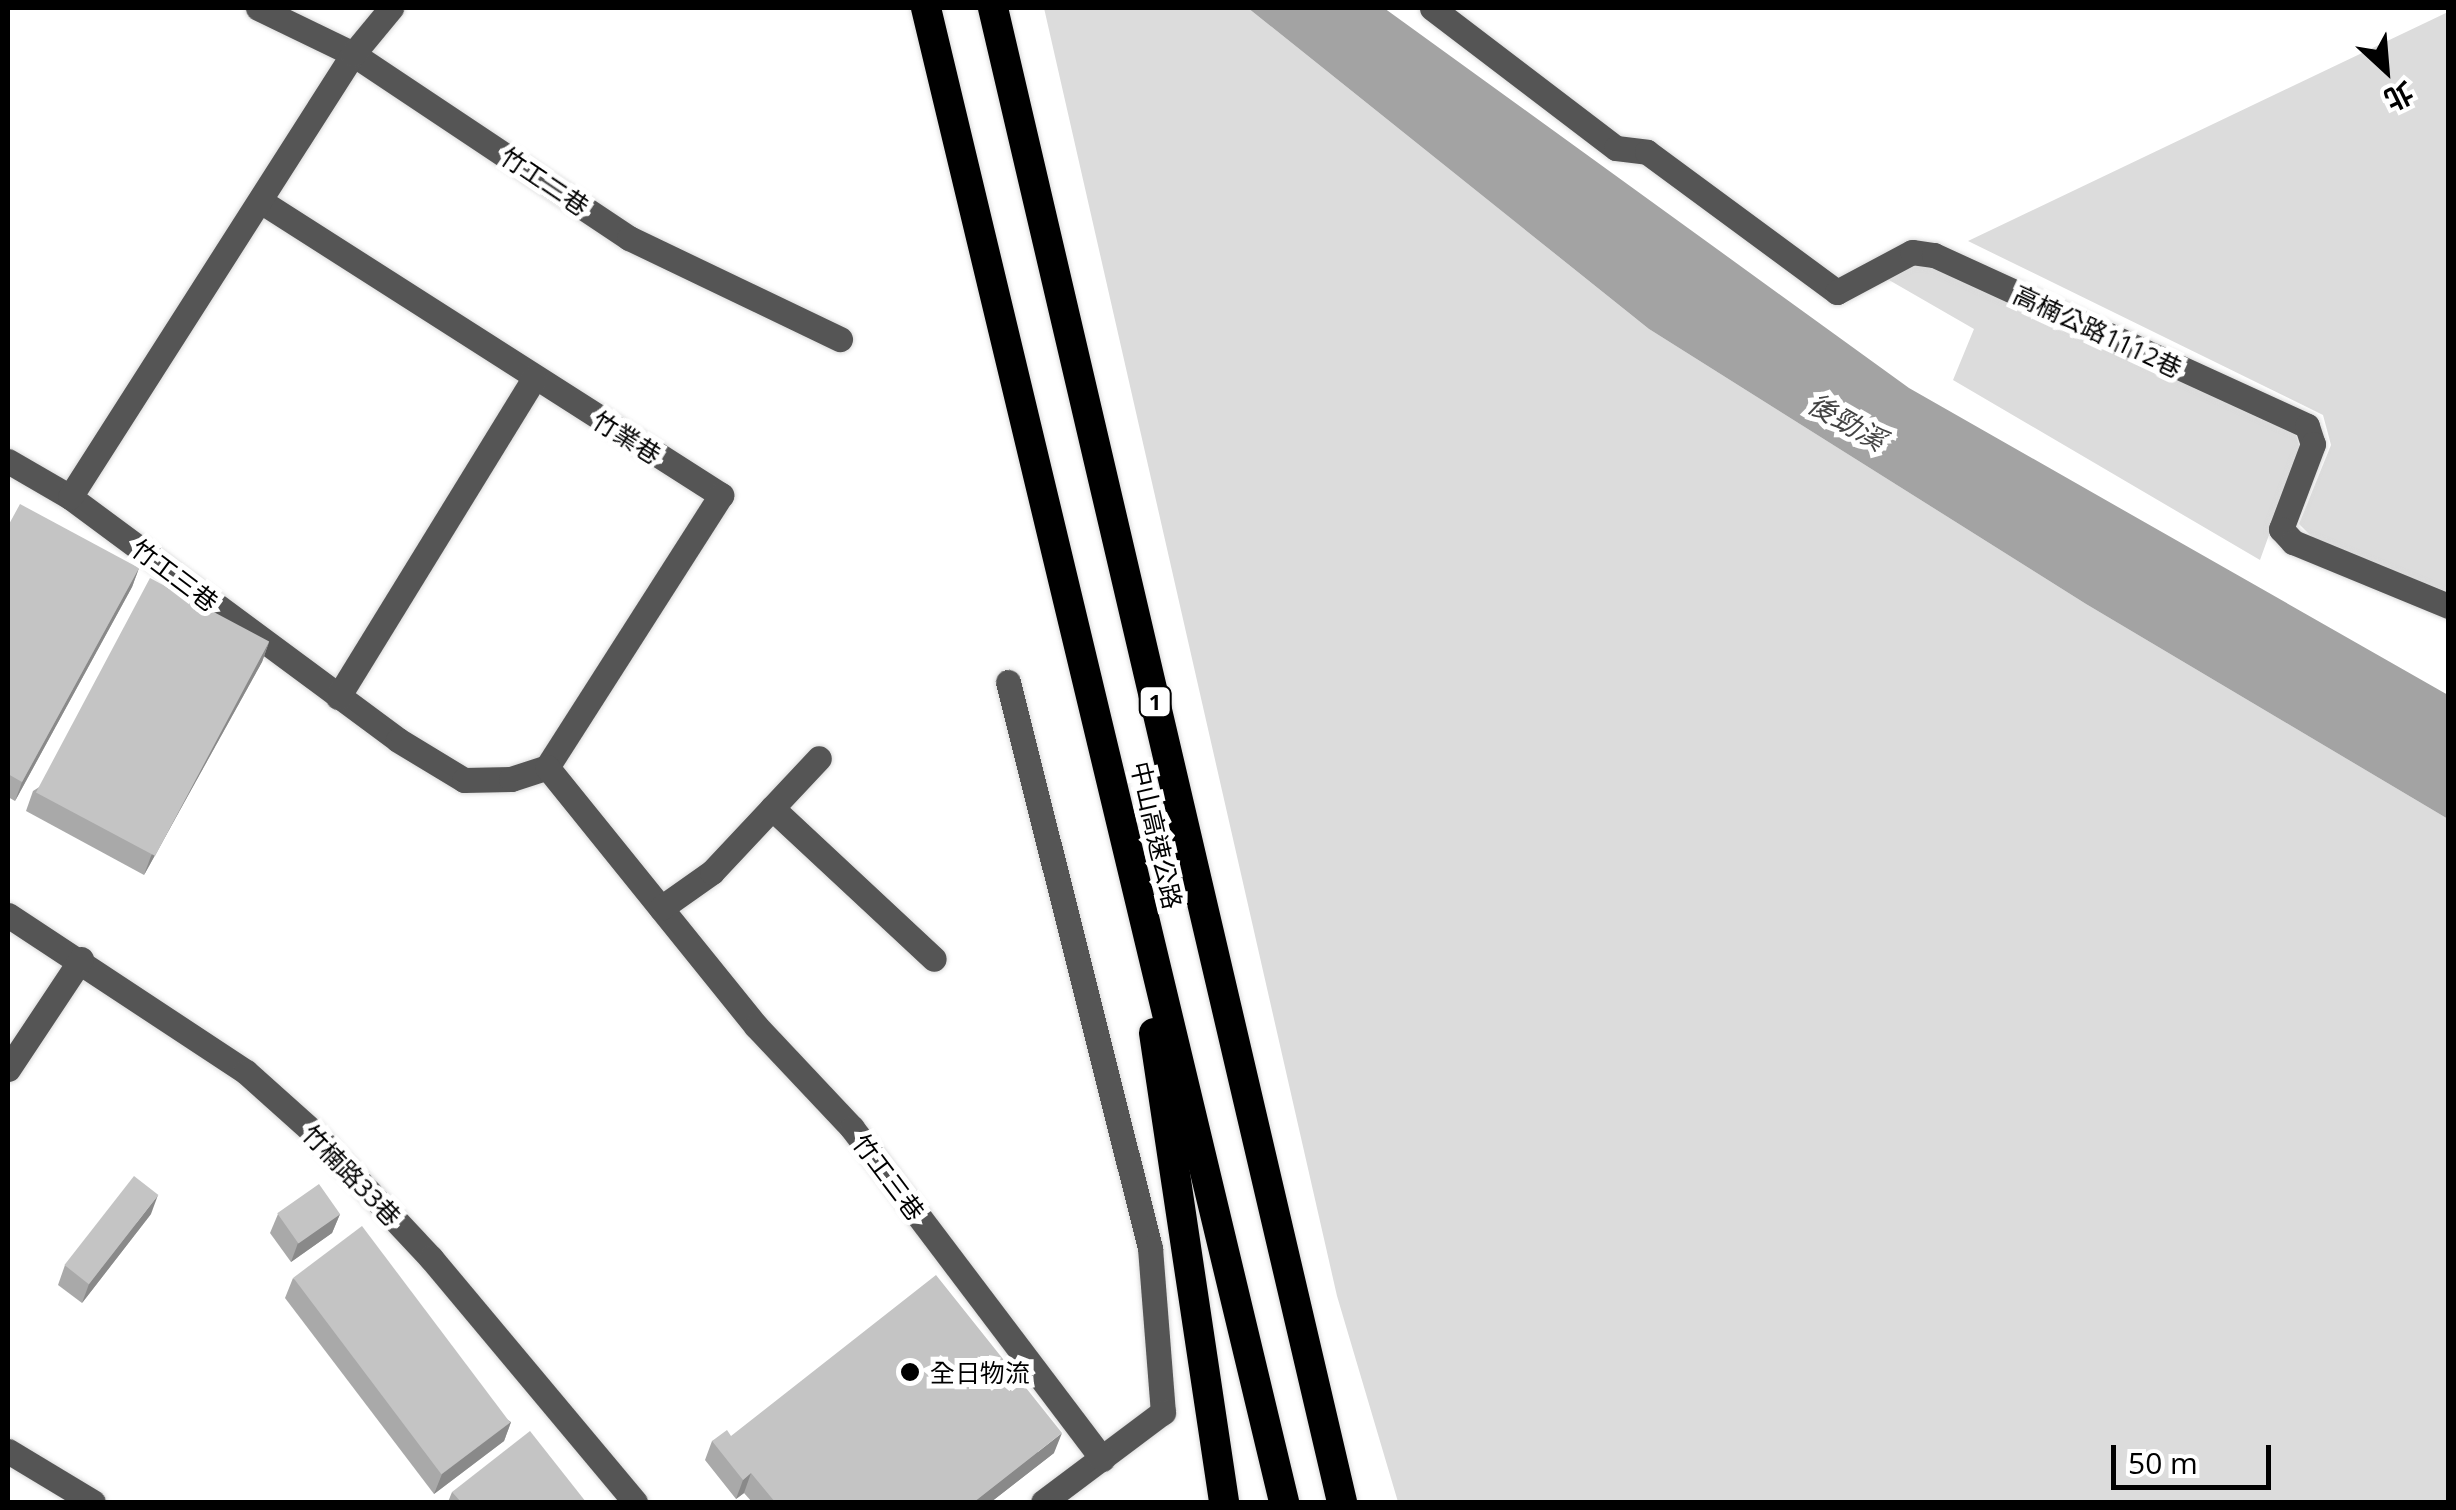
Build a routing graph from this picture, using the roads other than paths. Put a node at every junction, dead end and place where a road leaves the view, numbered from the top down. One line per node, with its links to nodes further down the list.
1 (258, 8): 6 (street, 竹工二巷)
2 (391, 8): 6 (street)
3 (926, 8): 17 (highway, 中山高速公路)
4 (994, 8): 24 (highway, 中山高速公路 / 1)
5 (1432, 8): 12 (street, 高楠公路1112巷)
6 (353, 54): 7 (street); 8 (street, 竹工二巷)
7 (262, 202): 9 (street, 竹業巷); 11 (street)
8 (840, 339)
9 (534, 379): 14 (street); 16 (street, 竹業巷)
10 (8, 461): 11 (street, 竹工三巷)
11 (70, 497): 14 (street, 竹工三巷)
12 (2448, 606)
13 (1008, 682): 26 (street)
14 (338, 696): 16 (street, 竹工三巷)
15 (819, 758): 18 (street)
16 (548, 767): 19 (street, 竹工三巷)
17 (1117, 798): 30 (highway); 31 (highway, 中山高速公路)
18 (772, 808): 19 (street); 21 (street)
19 (661, 908): 26 (street, 竹工三巷)
20 (8, 915): 22 (street, 竹楠路33巷)
21 (934, 958)
22 (82, 959): 23 (street); 28 (street, 竹楠路33巷)
23 (8, 1069)
24 (1316, 1396): 32 (highway, 中山高速公路 / 1); 33 (highway)
25 (8, 1451): 27 (street)
26 (1102, 1459): 29 (street)
27 (88, 1501)
28 (635, 1502)
29 (1043, 1502)
30 (1224, 1502)
31 (1284, 1502)
32 (1342, 1502)
33 (1351, 1502)

